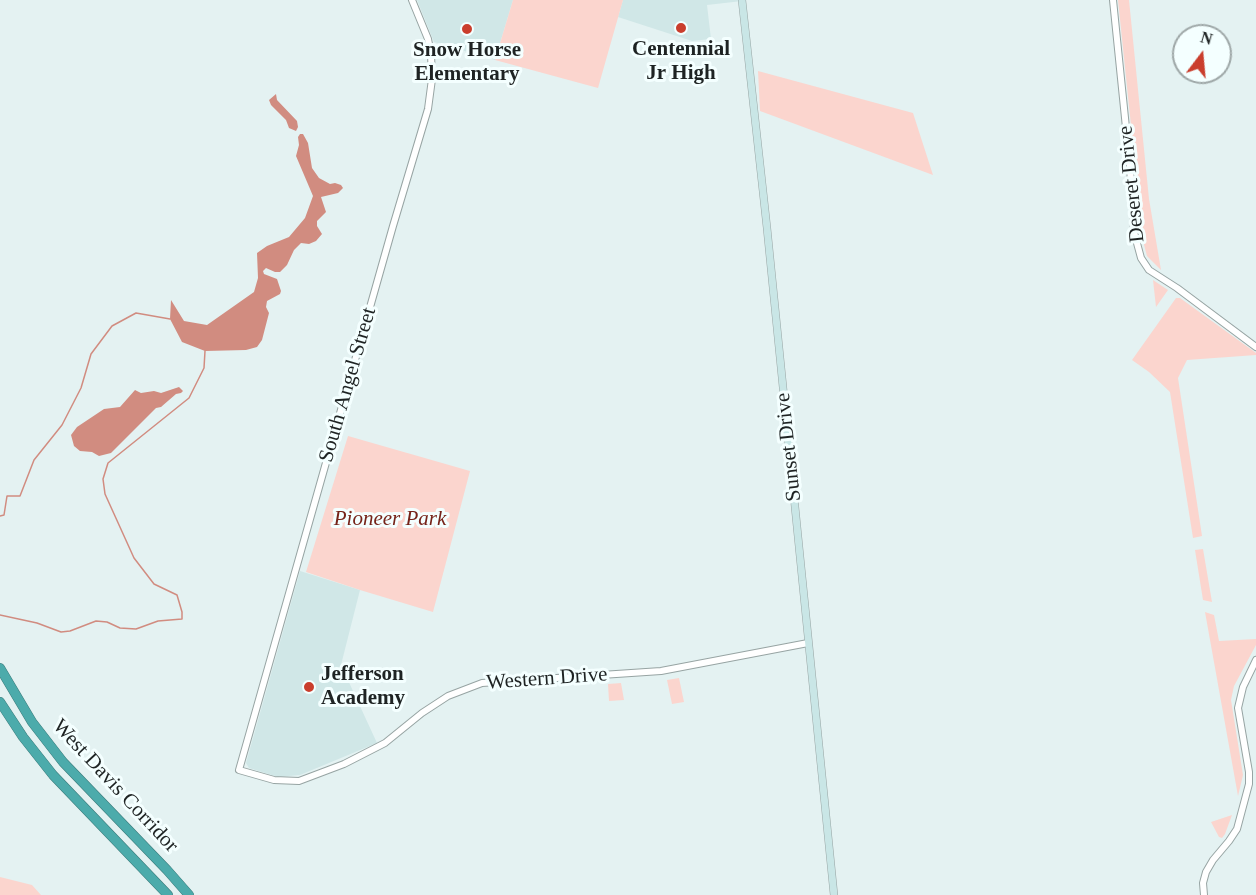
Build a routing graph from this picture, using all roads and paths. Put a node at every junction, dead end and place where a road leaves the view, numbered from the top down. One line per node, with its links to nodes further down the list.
1 (412, 0): 9 (street, South Angel Street)
2 (742, 0): 5 (main road, Sunset Drive)
3 (1113, 0): 4 (street, Deseret Drive)
4 (1256, 347)
5 (808, 643): 9 (street, Western Drive); 12 (main road, Sunset Drive)
6 (1256, 660): 13 (street)
7 (0, 668): 11 (highway, West Davis Corridor)
8 (0, 702): 10 (highway, West Davis Corridor)
9 (239, 770)
10 (168, 895)
11 (189, 895)
12 (834, 895)
13 (1204, 895)

